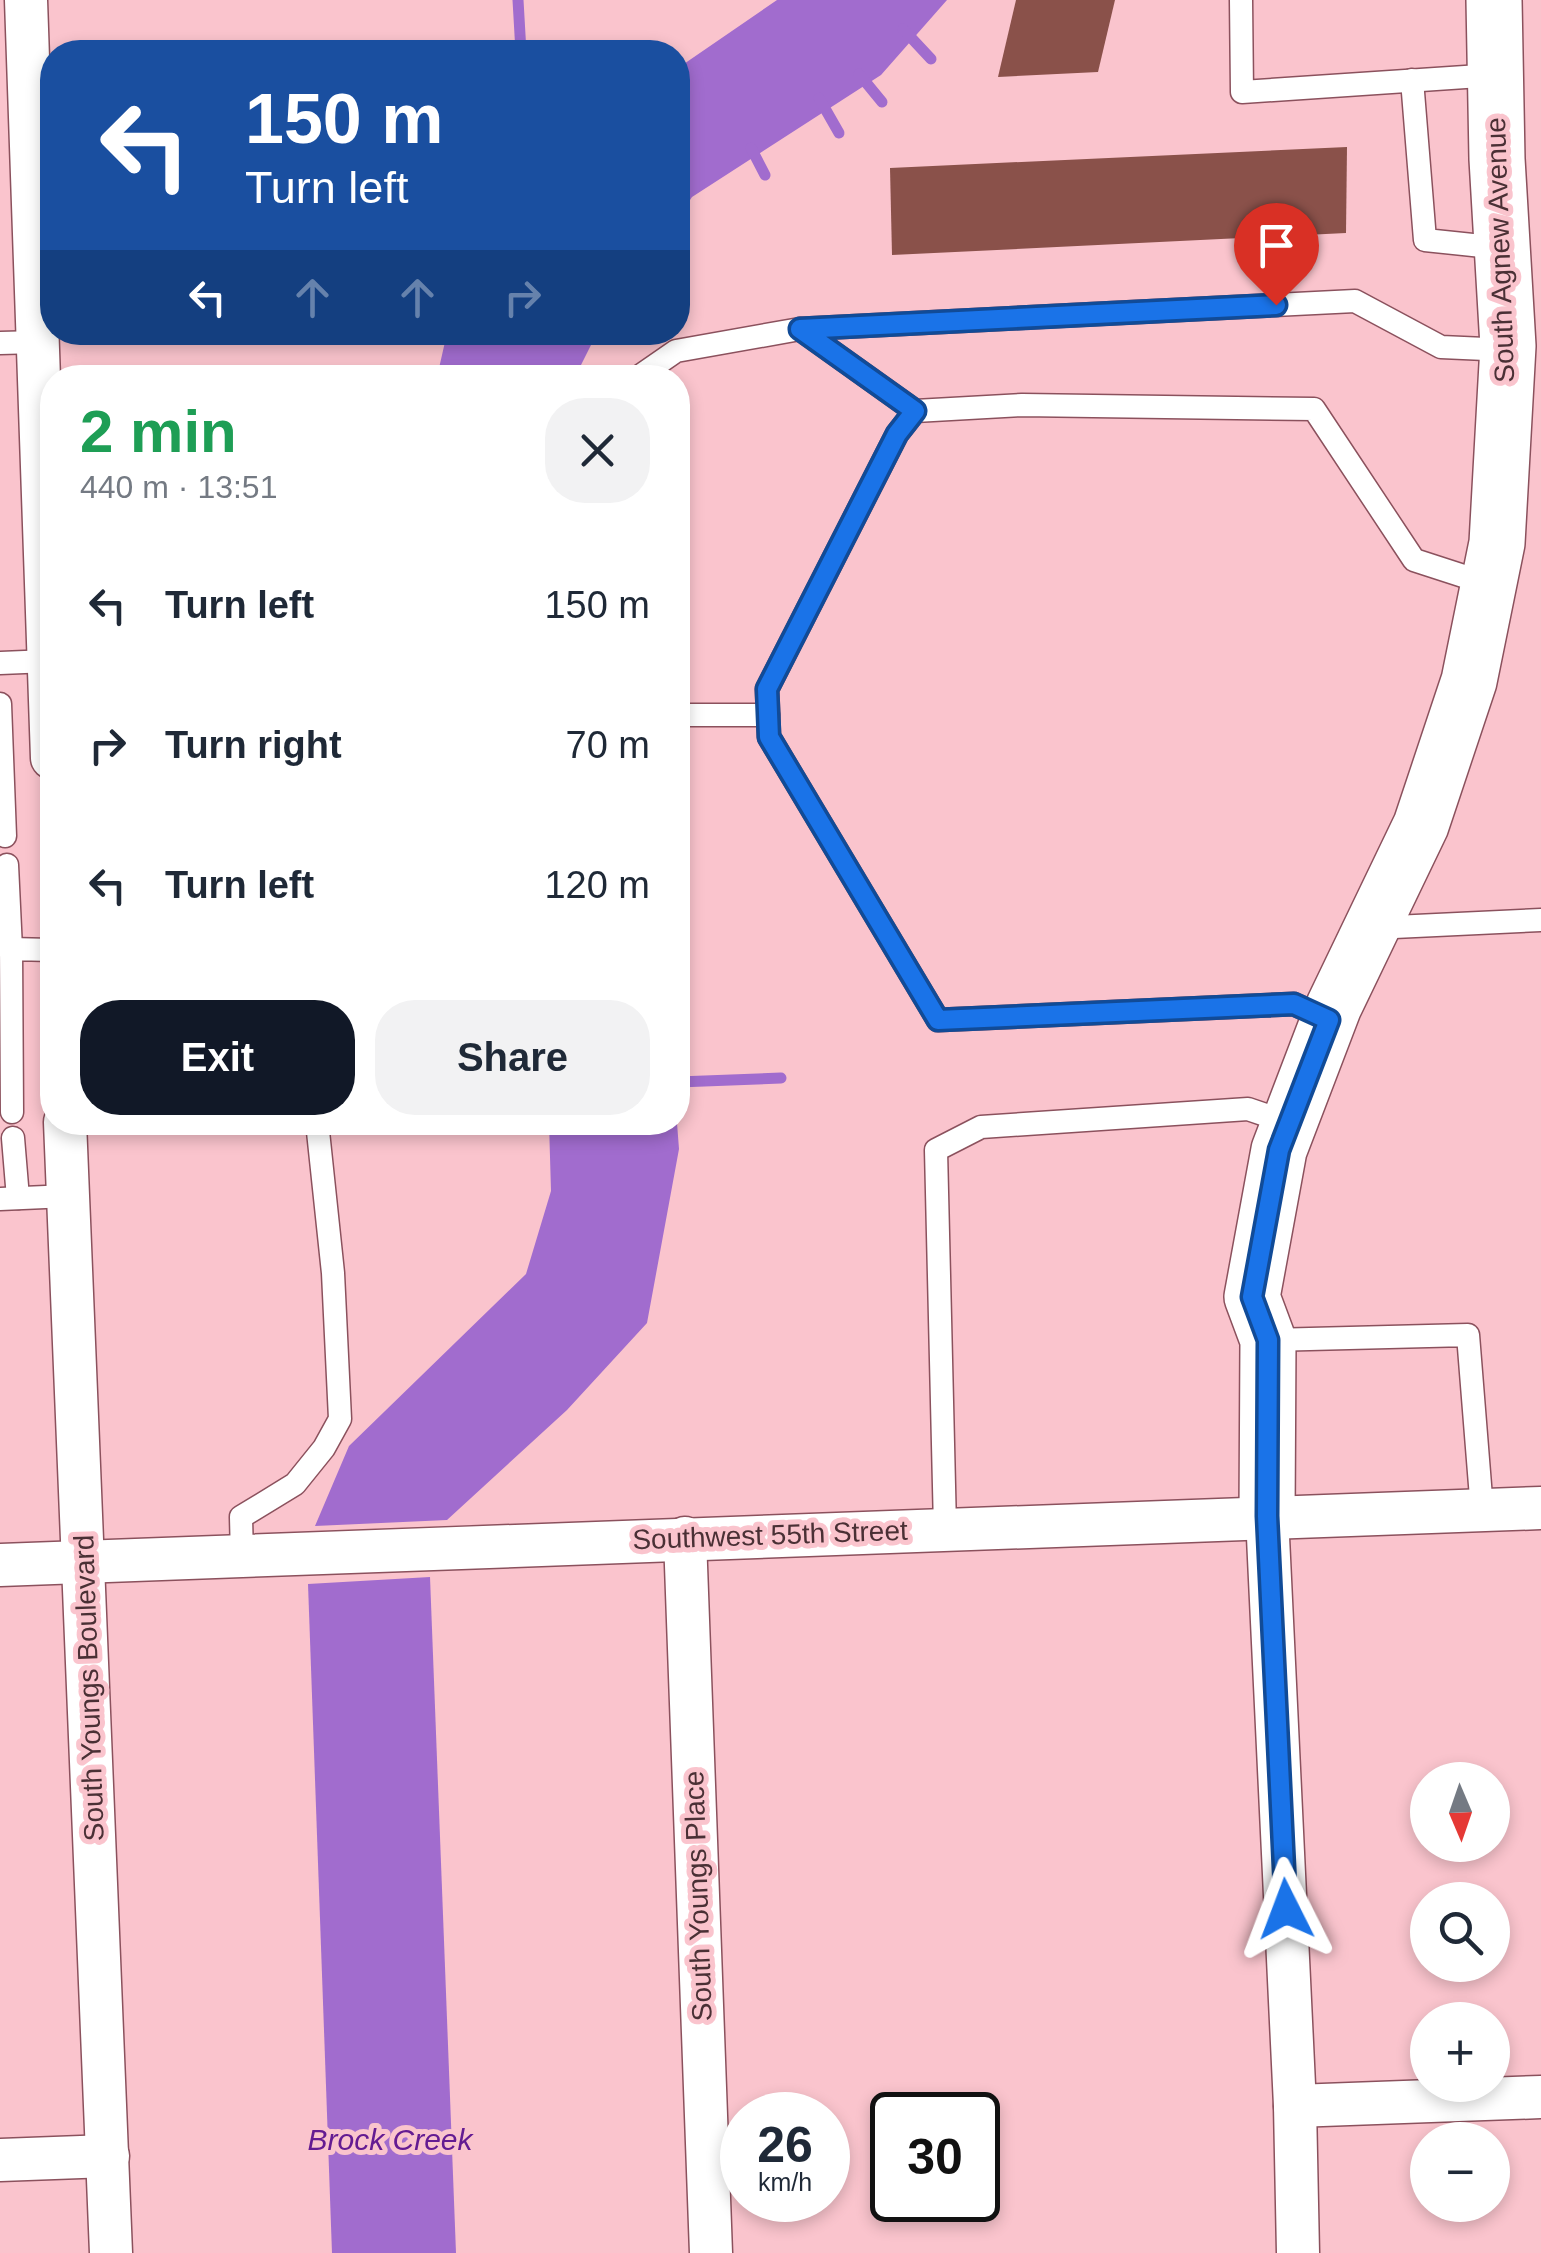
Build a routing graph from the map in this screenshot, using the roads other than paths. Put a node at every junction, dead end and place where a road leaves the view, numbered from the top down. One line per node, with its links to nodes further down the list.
1 (26, 0): 8 (street)
2 (1241, 0): 5 (lane)
3 (1494, 0): 4 (street, South Agnew Avenue)
4 (1495, 75): 5 (lane); 6 (street, South Agnew Avenue)
5 (1412, 80): 6 (lane)
6 (1502, 248): 9 (street, South Agnew Avenue)
7 (800, 329): 9 (lane); 10 (lane); 11 (lane)
8 (19, 343): 12 (street)
9 (1508, 350): 13 (street, South Agnew Avenue)
10 (656, 365)
11 (915, 411): 13 (lane); 18 (lane)
12 (40, 566)
13 (1488, 584): 22 (street, South Agnew Avenue)
14 (40, 661): 15 (lane)
15 (0, 662)
16 (0, 704): 19 (lane)
17 (690, 715): 18 (lane)
18 (768, 715): 25 (lane)
19 (6, 836)
20 (7, 865): 23 (lane)
21 (1541, 920): 22 (lane)
22 (1373, 928): 25 (street, South Agnew Avenue)
23 (6, 947): 24 (lane); 26 (lane)
24 (40, 949)
25 (1329, 1020): 27 (street, South Agnew Avenue)
26 (12, 1112)
27 (1289, 1123): 33 (street, South Agnew Avenue); 37 (lane)
28 (66, 1135): 31 (street, South Youngs Boulevard)
29 (318, 1135): 39 (lane)
30 (13, 1138): 32 (lane)
31 (68, 1196): 32 (lane); 40 (street, South Youngs Boulevard)
32 (9, 1199)
33 (1268, 1340): 35 (lane); 36 (street, South Agnew Avenue)
34 (1541, 1508): 35 (street, Southwest 55th Street)
35 (1482, 1510): 36 (street, Southwest 55th Street)
36 (1267, 1516): 37 (street, Southwest 55th Street); 43 (street, South Agnew Avenue)
37 (945, 1528): 38 (street, Southwest 55th Street)
38 (685, 1538): 39 (street, Southwest 55th Street); 47 (street, South Youngs Place)
39 (242, 1557): 40 (street, Southwest 55th Street)
40 (83, 1562): 41 (street, Southwest 55th Street); 44 (street, South Youngs Boulevard)
41 (0, 1565)
42 (1541, 2097): 43 (street)
43 (1295, 2106): 48 (street, South Agnew Avenue)
44 (108, 2156): 45 (street); 46 (street, South Youngs Boulevard)
45 (0, 2160)
46 (111, 2253)
47 (711, 2253)
48 (1298, 2253)

